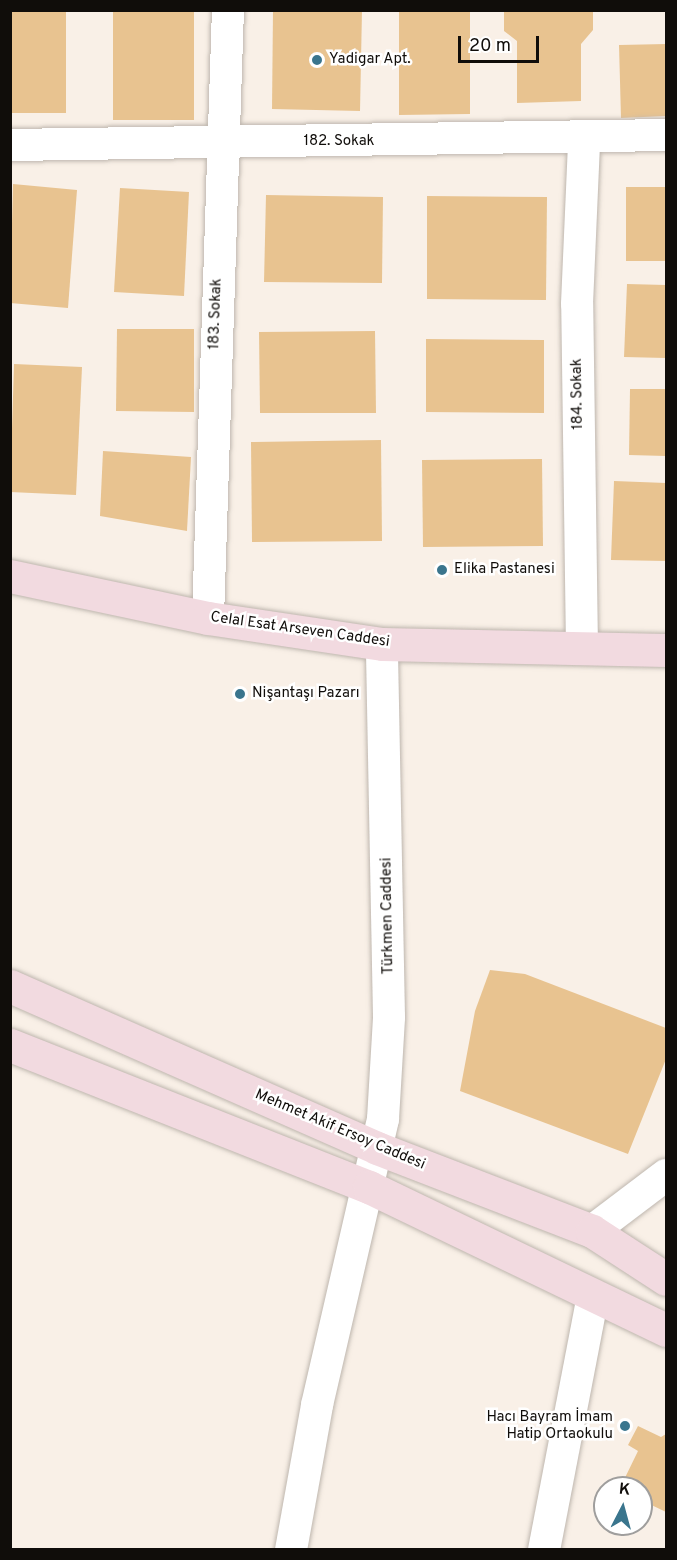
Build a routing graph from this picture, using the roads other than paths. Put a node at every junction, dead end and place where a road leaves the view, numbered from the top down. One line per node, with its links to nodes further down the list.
1 (228, 10): 4 (street, 183. Sokak)
2 (666, 135): 3 (street, 182. Sokak)
3 (584, 141): 4 (street, 182. Sokak); 9 (street, 184. Sokak)
4 (223, 142): 5 (street, 182. Sokak); 7 (street, 183. Sokak)
5 (10, 145)
6 (10, 576): 7 (main road, Celal Esat Arseven Caddesi)
7 (208, 618): 8 (main road, Celal Esat Arseven Caddesi)
8 (382, 644): 9 (main road, Celal Esat Arseven Caddesi); 13 (street, Türkmen Caddesi)
9 (582, 648): 10 (main road, Celal Esat Arseven Caddesi)
10 (666, 650)
11 (10, 987): 13 (main road, Mehmet Akif Ersoy Caddesi)
12 (10, 1045): 15 (main road)
13 (377, 1148): 15 (street, Türkmen Caddesi); 16 (main road, Mehmet Akif Ersoy Caddesi)
14 (666, 1175): 16 (street)
15 (369, 1187): 18 (main road); 20 (street, Türkmen Caddesi)
16 (592, 1231): 17 (main road, Mehmet Akif Ersoy Caddesi)
17 (666, 1279)
18 (593, 1296): 19 (main road); 21 (street)
19 (666, 1330)
20 (291, 1550)
21 (544, 1550)

